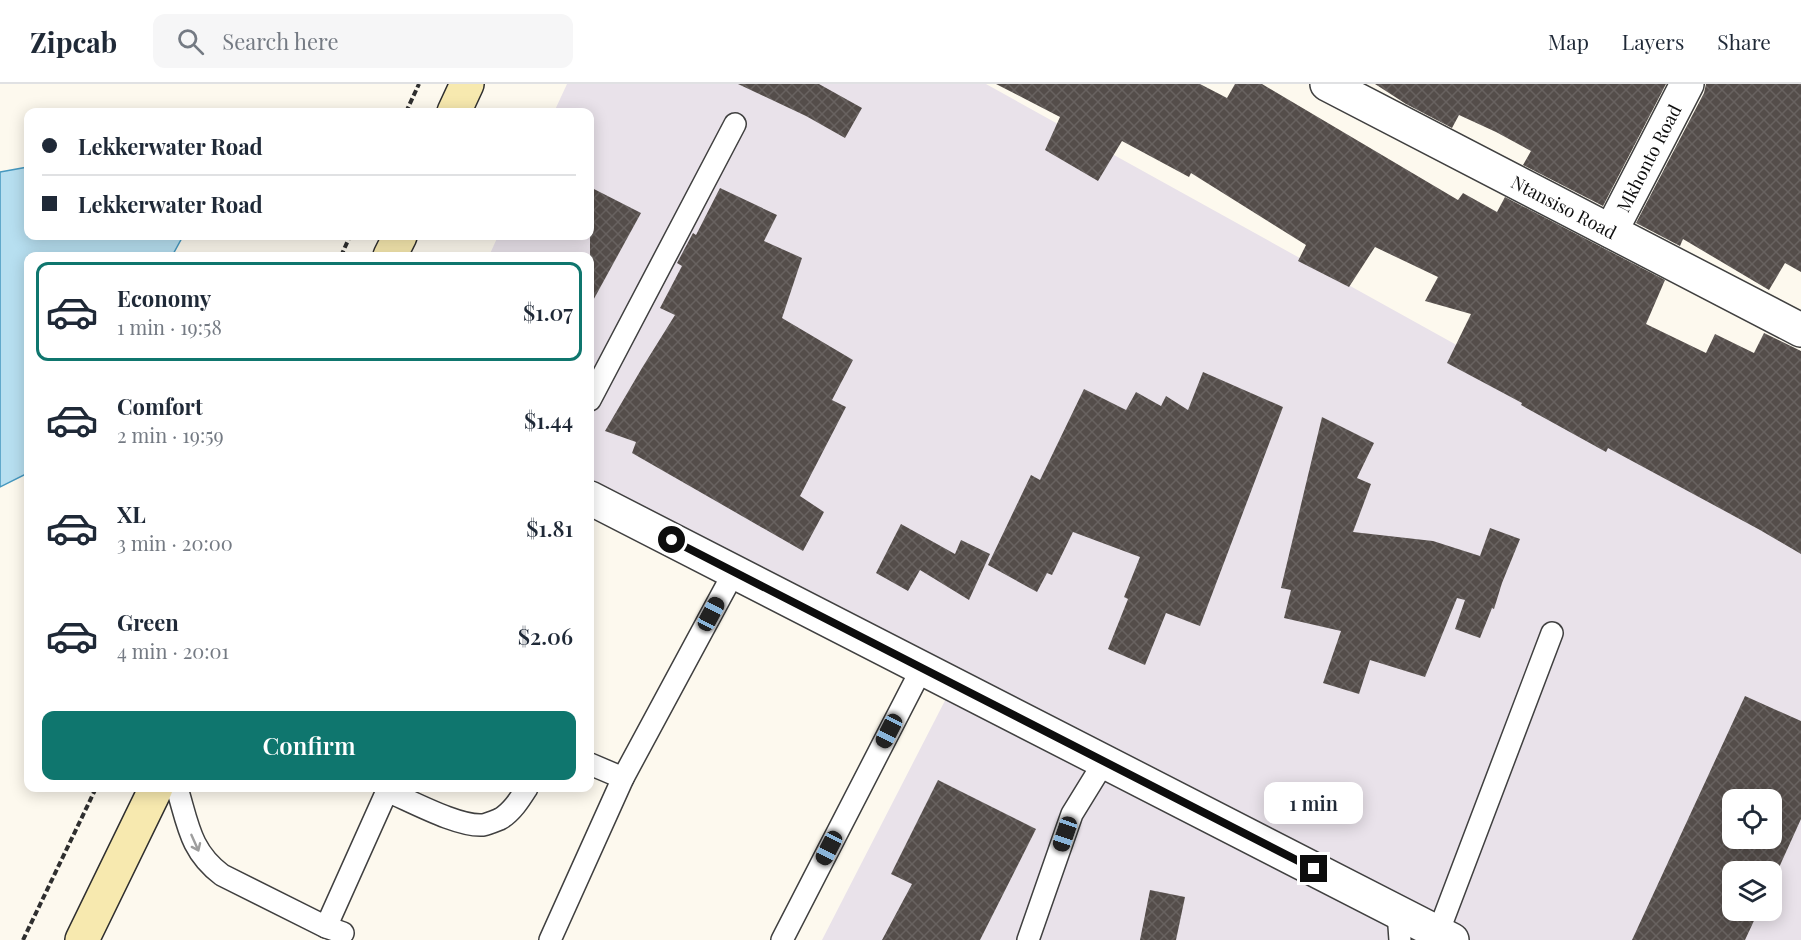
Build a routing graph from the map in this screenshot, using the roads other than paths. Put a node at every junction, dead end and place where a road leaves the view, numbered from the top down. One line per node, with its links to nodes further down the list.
1 (467, 84): 4 (main road)
2 (1327, 84): 6 (street, Ntansiso Road)
3 (1687, 84): 6 (street, Mkhonto Road)
4 (456, 108)
5 (735, 124): 8 (lane)
6 (1611, 231): 7 (street, Ntansiso Road)
7 (1801, 330)
8 (594, 392)
9 (594, 500): 10 (street)
10 (734, 572): 12 (street); 15 (lane)
11 (1552, 633): 23 (lane)
12 (922, 668): 13 (street); 26 (lane)
13 (1104, 762): 21 (street); 27 (lane)
14 (594, 766): 15 (lane)
15 (623, 778): 25 (lane)
16 (154, 792): 24 (main road)
17 (178, 792): 22 (lane, one-way to 22)
18 (384, 792): 22 (lane)
19 (392, 792): 20 (lane)
20 (524, 792)
21 (1399, 926): 23 (street)
22 (341, 935)
23 (1445, 936)
24 (82, 940)
25 (550, 940)
26 (782, 940)
27 (1028, 940)

